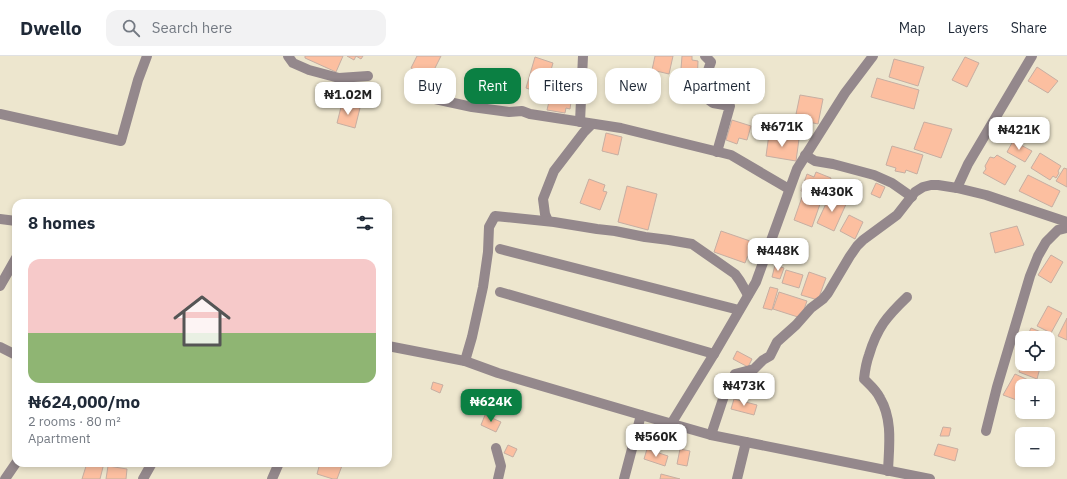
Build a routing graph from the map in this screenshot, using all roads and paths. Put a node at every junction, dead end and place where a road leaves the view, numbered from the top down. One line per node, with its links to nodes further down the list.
1 (147, 56): 9 (street)
2 (288, 56): 7 (street)
3 (583, 56): 10 (street)
4 (705, 56): 12 (street)
5 (873, 56): 13 (street)
6 (1032, 56): 14 (street)
7 (368, 76)
8 (456, 103): 10 (street)
9 (0, 114)
10 (580, 122): 11 (street)
11 (592, 124): 12 (street); 19 (street)
12 (717, 152): 15 (street)
13 (805, 155): 15 (street); 16 (street)
14 (957, 188): 16 (street); 20 (street)
15 (789, 189): 25 (street)
16 (912, 197): 36 (street)
17 (0, 219): 18 (street)
18 (12, 220)
19 (548, 221): 25 (street); 32 (street)
20 (1066, 221): 35 (street)
21 (500, 249): 27 (street)
22 (12, 265): 23 (street)
23 (0, 286)
24 (500, 292): 31 (street)
25 (748, 295): 27 (street)
26 (907, 297): 42 (street)
27 (739, 310): 31 (street)
28 (0, 347): 30 (street)
29 (392, 347): 32 (street)
30 (12, 352)
31 (714, 354): 34 (street)
32 (465, 361): 33 (street)
33 (641, 416): 34 (street); 47 (street)
34 (671, 424): 36 (street)
35 (986, 431)
36 (710, 435): 37 (street)
37 (746, 442): 42 (street); 48 (street)
38 (496, 448): 46 (street)
39 (13, 467): 43 (street)
40 (150, 467): 44 (street)
41 (277, 467): 45 (street)
42 (888, 471): 49 (street)
43 (5, 479)
44 (143, 479)
45 (272, 479)
46 (498, 479)
47 (624, 479)
48 (737, 479)
49 (930, 479)

